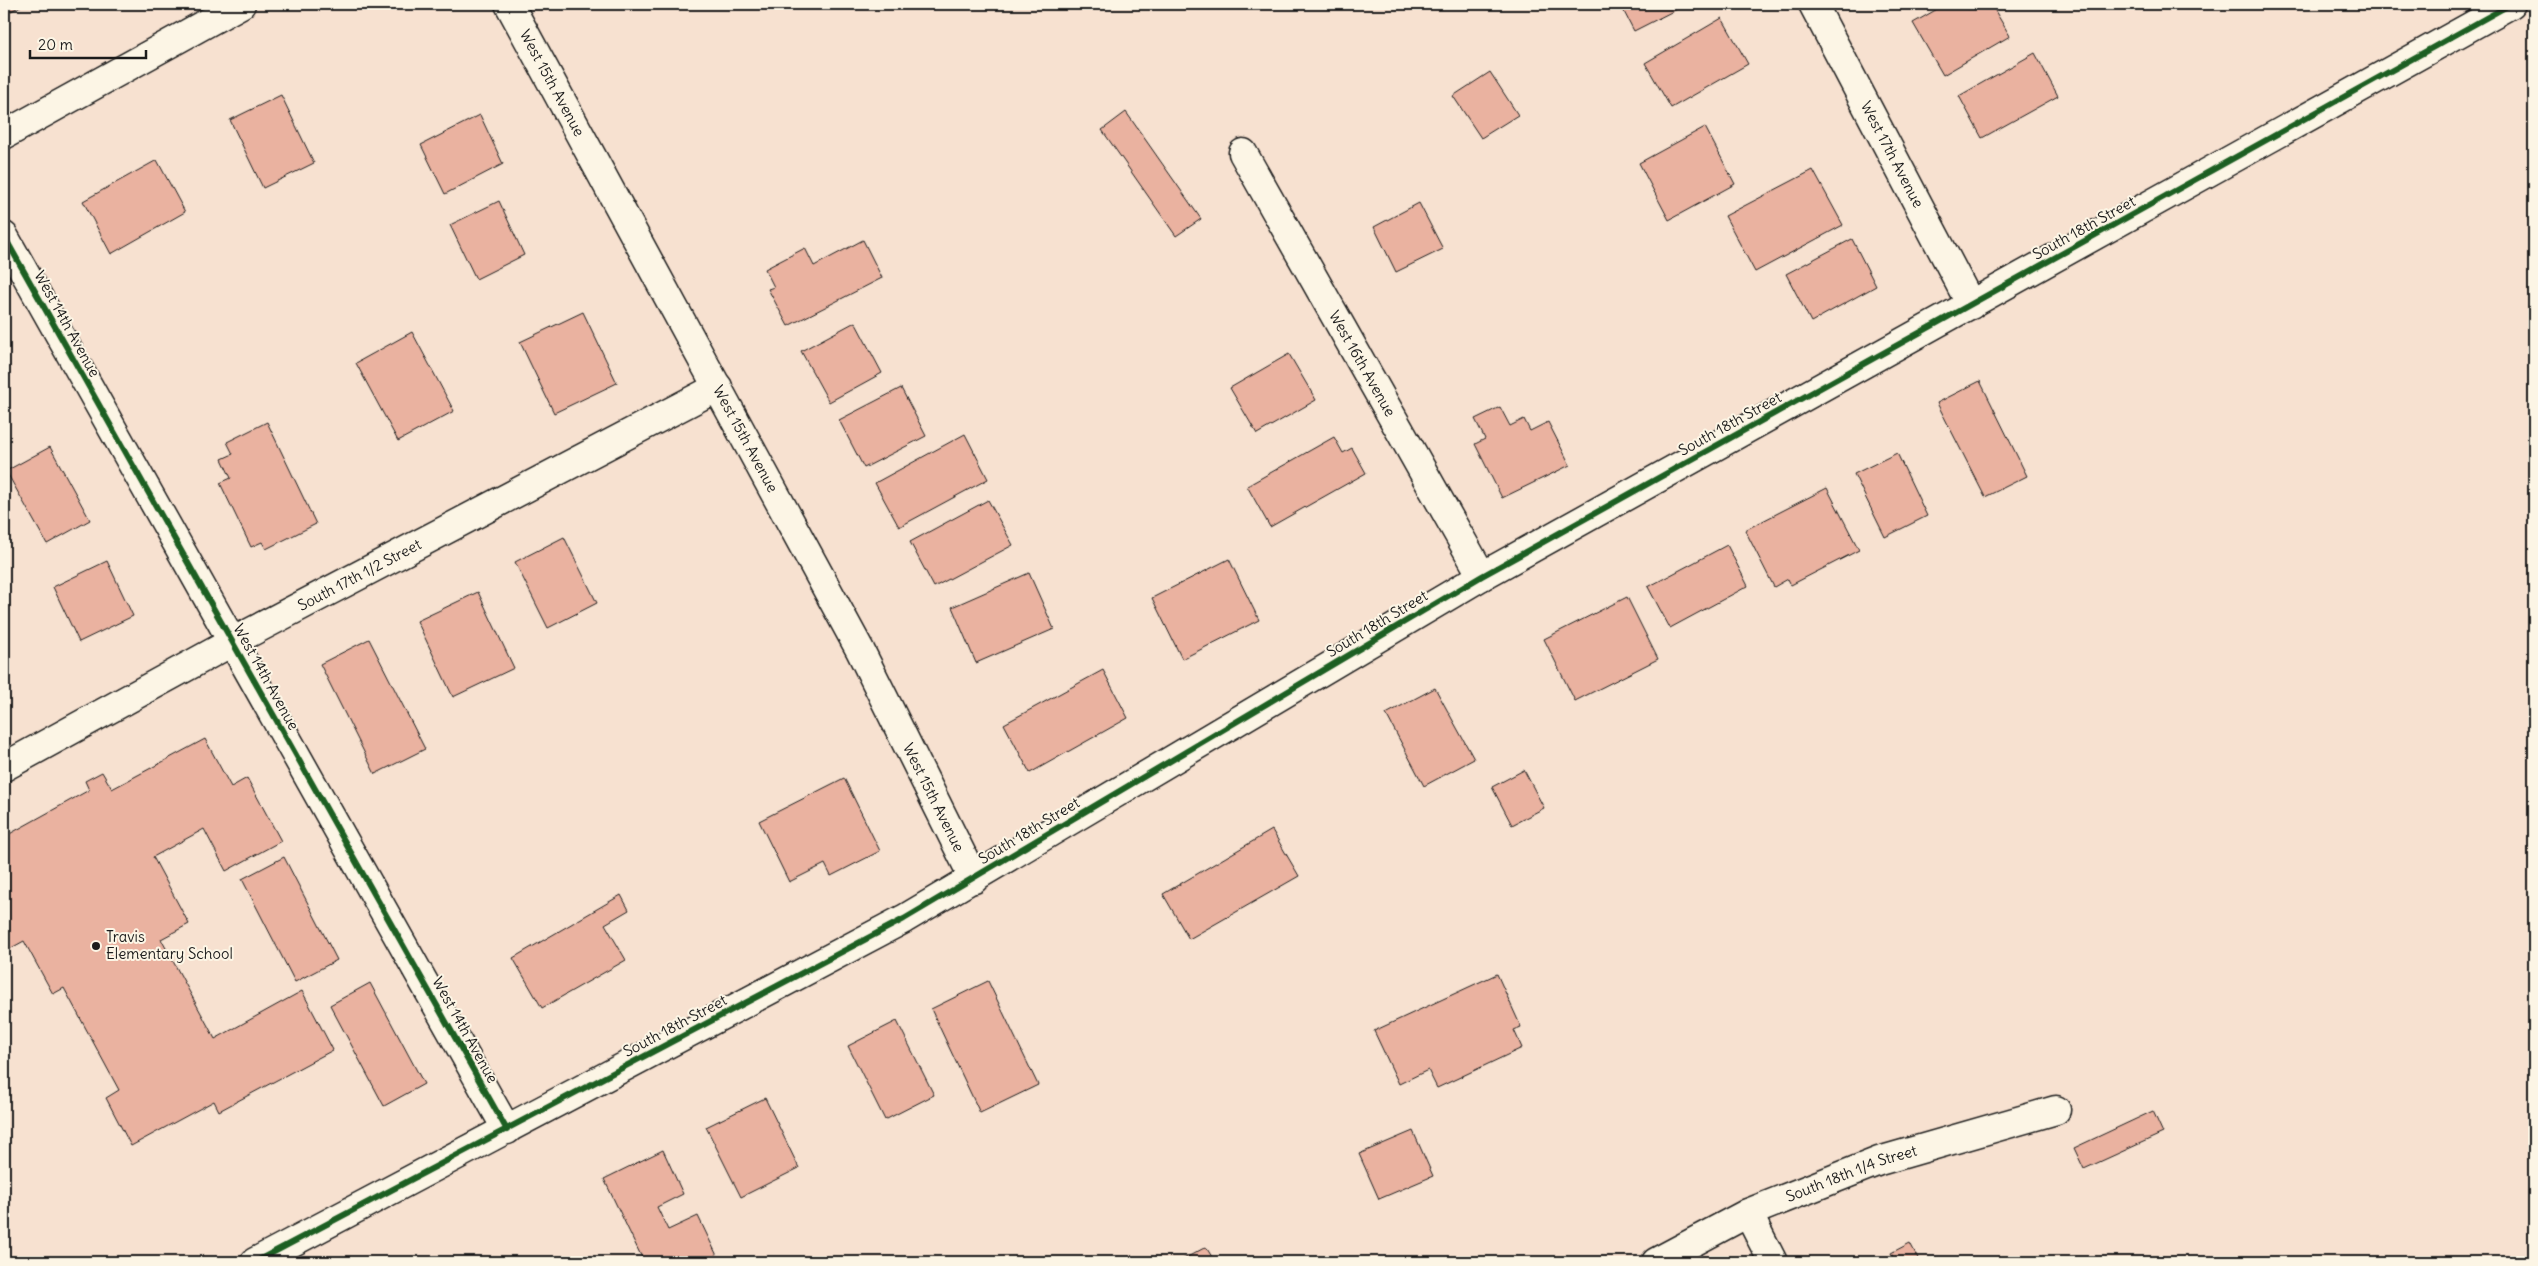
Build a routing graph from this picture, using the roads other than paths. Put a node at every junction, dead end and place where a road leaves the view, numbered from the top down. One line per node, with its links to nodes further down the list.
1 (241, 4): 6 (street)
2 (509, 4): 10 (street, West 15th Avenue)
3 (1813, 4): 9 (street, West 17th Avenue)
4 (2511, 4): 5 (street, South 18th Street)
5 (2470, 14): 9 (street, South 18th Street)
6 (4, 135)
7 (1243, 152): 11 (street, West 16th Avenue)
8 (4, 236): 12 (street, West 14th Avenue)
9 (1971, 305): 11 (street, South 18th Street)
10 (718, 387): 12 (street, South 17th 1/2 Street); 14 (street, West 15th Avenue)
11 (1482, 576): 14 (street, South 18th Street)
12 (232, 642): 13 (street, South 17th 1/2 Street); 16 (street, West 14th Avenue)
13 (4, 767)
14 (974, 879): 16 (street, South 18th Street)
15 (2056, 1110): 17 (street, South 18th 1/4 Street)
16 (506, 1130): 18 (street, South 18th Street)
17 (1748, 1213): 19 (street, South 18th 1/4 Street); 20 (street)
18 (254, 1262)
19 (1656, 1262)
20 (1773, 1262)

